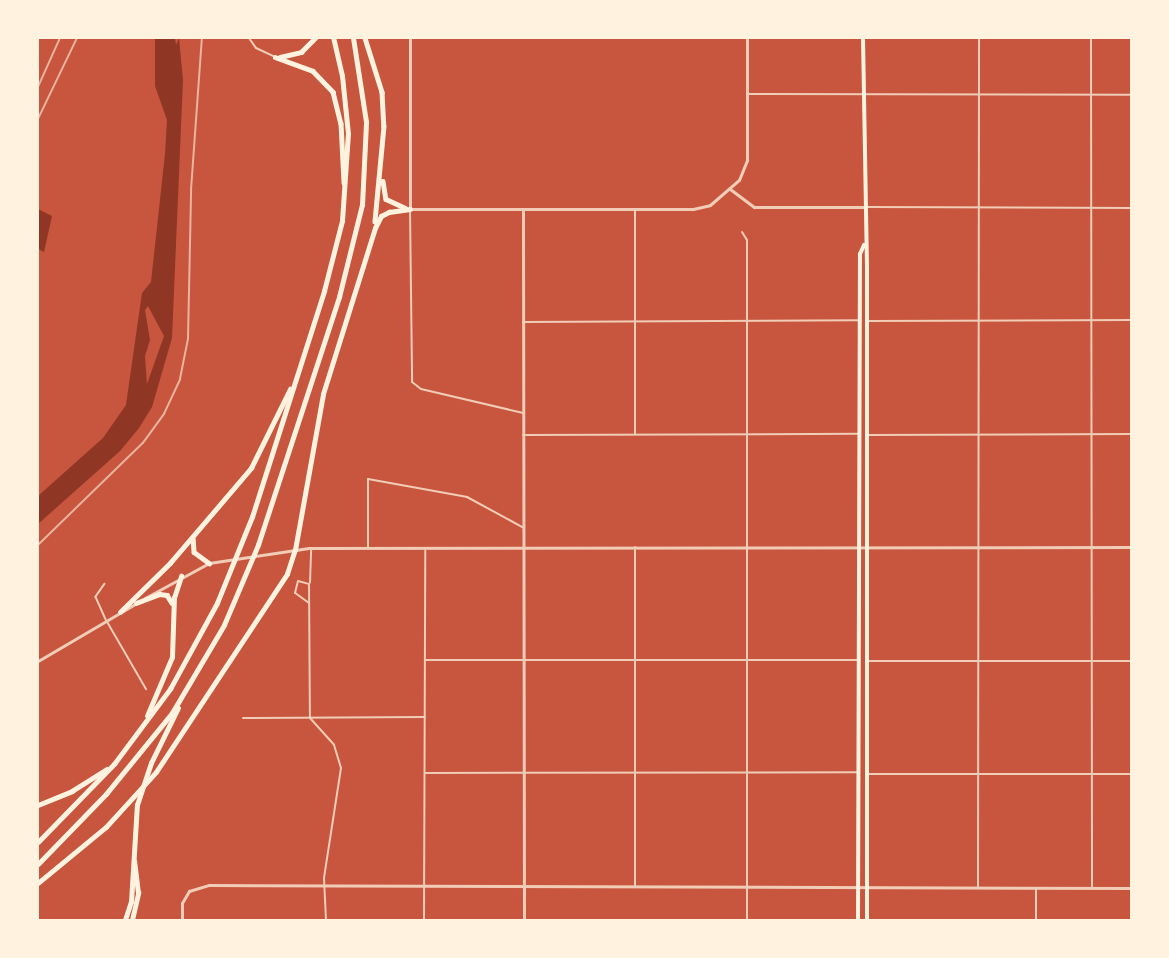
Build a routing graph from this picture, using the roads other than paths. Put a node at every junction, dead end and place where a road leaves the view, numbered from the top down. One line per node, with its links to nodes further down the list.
1 (249, 38): 11 (street)
2 (315, 38): 11 (highway)
3 (333, 38): 26 (highway)
4 (353, 38): 81 (highway)
5 (365, 38): 17 (highway)
6 (410, 38): 23 (street)
7 (747, 38): 12 (street)
8 (863, 38): 13 (main road)
9 (979, 38): 14 (street)
10 (1091, 38): 15 (street)
11 (275, 57): 26 (highway)
12 (747, 94): 13 (street); 18 (street)
13 (863, 94): 14 (street); 19 (main road)
14 (979, 95): 15 (street); 20 (street)
15 (1091, 95): 16 (street); 21 (street)
16 (1131, 95)
17 (383, 156): 23 (highway); 28 (highway)
18 (730, 189): 19 (street); 25 (street)
19 (864, 207): 20 (street); 29 (main road)
20 (979, 207): 21 (street); 36 (street)
21 (1091, 207): 22 (street); 31 (street)
22 (1131, 208)
23 (410, 209): 24 (street); 28 (highway); 39 (street)
24 (523, 209): 25 (street); 37 (street)
25 (635, 209): 33 (street)
26 (342, 221): 38 (highway)
27 (742, 232): 34 (street)
28 (373, 240): 61 (highway)
29 (864, 245): 30 (main road); 35 (main road)
30 (860, 320): 34 (street); 41 (main road)
31 (1091, 320): 32 (street); 36 (street); 43 (street)
32 (1131, 320)
33 (635, 321): 34 (street); 37 (street); 46 (street)
34 (746, 321): 40 (street)
35 (867, 321): 36 (street); 47 (main road)
36 (979, 321): 42 (street)
37 (523, 322): 39 (street)
38 (299, 370): 49 (highway); 86 (highway)
39 (523, 413): 45 (street)
40 (747, 434): 41 (street); 46 (street); 60 (street)
41 (860, 434): 51 (main road)
42 (979, 434): 43 (street); 47 (street); 53 (street)
43 (1092, 434): 44 (street); 54 (street)
44 (1131, 434)
45 (523, 435): 46 (street); 48 (street)
46 (635, 435)
47 (867, 435): 52 (main road)
48 (524, 528): 57 (street); 59 (street)
49 (193, 537): 62 (highway); 69 (highway)
50 (635, 547): 59 (street); 60 (street); 73 (street)
51 (859, 547): 52 (street); 60 (street); 75 (main road)
52 (867, 547): 53 (street); 77 (main road)
53 (979, 547): 54 (street); 78 (street)
54 (1092, 547): 55 (street); 79 (street)
55 (1131, 547)
56 (311, 548): 57 (street); 61 (street); 65 (street)
57 (368, 548): 58 (street)
58 (425, 548): 59 (street); 71 (street)
59 (524, 548): 72 (street)
60 (747, 548): 74 (street)
61 (295, 550): 62 (street); 101 (highway)
62 (212, 562): 63 (street)
63 (182, 576): 66 (street); 68 (highway)
64 (105, 584): 70 (street)
65 (309, 584): 67 (street); 67 (street)
66 (136, 603): 68 (highway); 69 (street)
67 (309, 603): 85 (street)
68 (173, 605): 86 (highway)
69 (120, 612): 70 (street)
70 (106, 620): 76 (street); 82 (street)
71 (424, 660): 72 (street); 83 (street)
72 (524, 660): 73 (street); 92 (street)
73 (635, 660): 74 (street); 88 (street)
74 (747, 660): 75 (street); 89 (street)
75 (859, 660): 90 (main road)
76 (38, 661)
77 (867, 661): 78 (street); 93 (main road)
78 (979, 661): 79 (street); 94 (street)
79 (1092, 661): 80 (street); 95 (street)
80 (1131, 661)
81 (194, 679): 99 (highway); 100 (highway)
82 (146, 689)
83 (424, 717): 85 (street); 91 (street)
84 (243, 718): 85 (street)
85 (310, 718): 102 (street)
86 (141, 729): 87 (highway)
87 (114, 764): 97 (highway); 98 (highway)
88 (635, 772): 89 (street); 92 (street); 105 (street)
89 (747, 772): 90 (street); 106 (street)
90 (858, 772): 107 (main road)
91 (424, 773): 92 (street); 103 (street)
92 (524, 773): 104 (street)
93 (867, 774): 94 (street); 108 (main road)
94 (978, 774): 95 (street); 109 (street)
95 (1092, 774): 96 (street); 111 (street)
96 (1131, 774)
97 (38, 805)
98 (38, 842)
99 (133, 846): 113 (highway); 114 (highway)
100 (38, 864)
101 (38, 884)
102 (325, 885): 103 (street); 115 (street); 116 (street)
103 (424, 886): 104 (street); 117 (street)
104 (524, 887): 105 (street); 118 (street)
105 (635, 887): 106 (street)
106 (747, 887): 107 (street); 119 (street)
107 (858, 888): 108 (street); 120 (main road)
108 (867, 888): 109 (street); 121 (main road)
109 (978, 888): 110 (street)
110 (1036, 888): 111 (street); 122 (street)
111 (1092, 888): 112 (street)
112 (1131, 888)
113 (125, 921)
114 (132, 921)
115 (182, 921)
116 (326, 921)
117 (424, 921)
118 (524, 921)
119 (747, 921)
120 (858, 921)
121 (867, 921)
122 (1036, 921)

